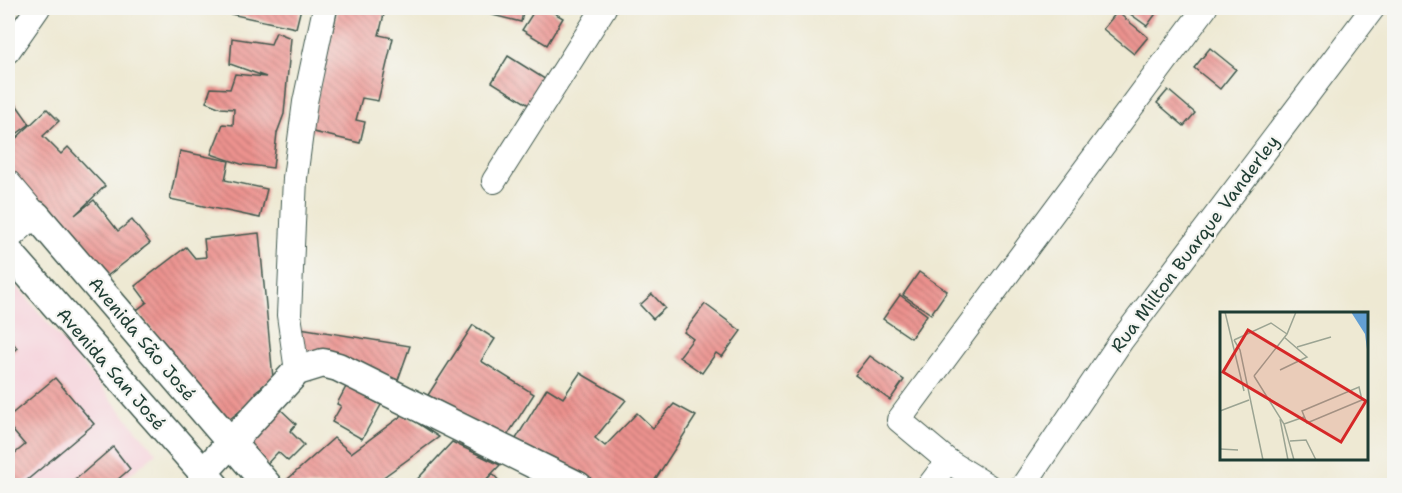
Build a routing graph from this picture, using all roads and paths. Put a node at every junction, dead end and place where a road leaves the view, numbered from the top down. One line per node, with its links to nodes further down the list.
1 (38, 8): 6 (street)
2 (325, 8): 13 (street)
3 (604, 8): 7 (street)
4 (1205, 8): 15 (street)
5 (1373, 8): 21 (street, Rua Milton Buarque Vanderley)
6 (8, 51)
7 (494, 181)
8 (8, 182): 10 (street)
9 (8, 209): 10 (street)
10 (36, 215): 11 (street); 14 (street, Avenida São José)
11 (8, 239)
12 (8, 251): 16 (street, Avenida San José)
13 (297, 371): 14 (street); 18 (street)
14 (232, 444): 16 (street); 17 (street, Avenida São José)
15 (948, 461): 19 (street); 20 (street)
16 (209, 480)
17 (268, 486)
18 (578, 486)
19 (929, 486)
20 (988, 486)
21 (1023, 486)

